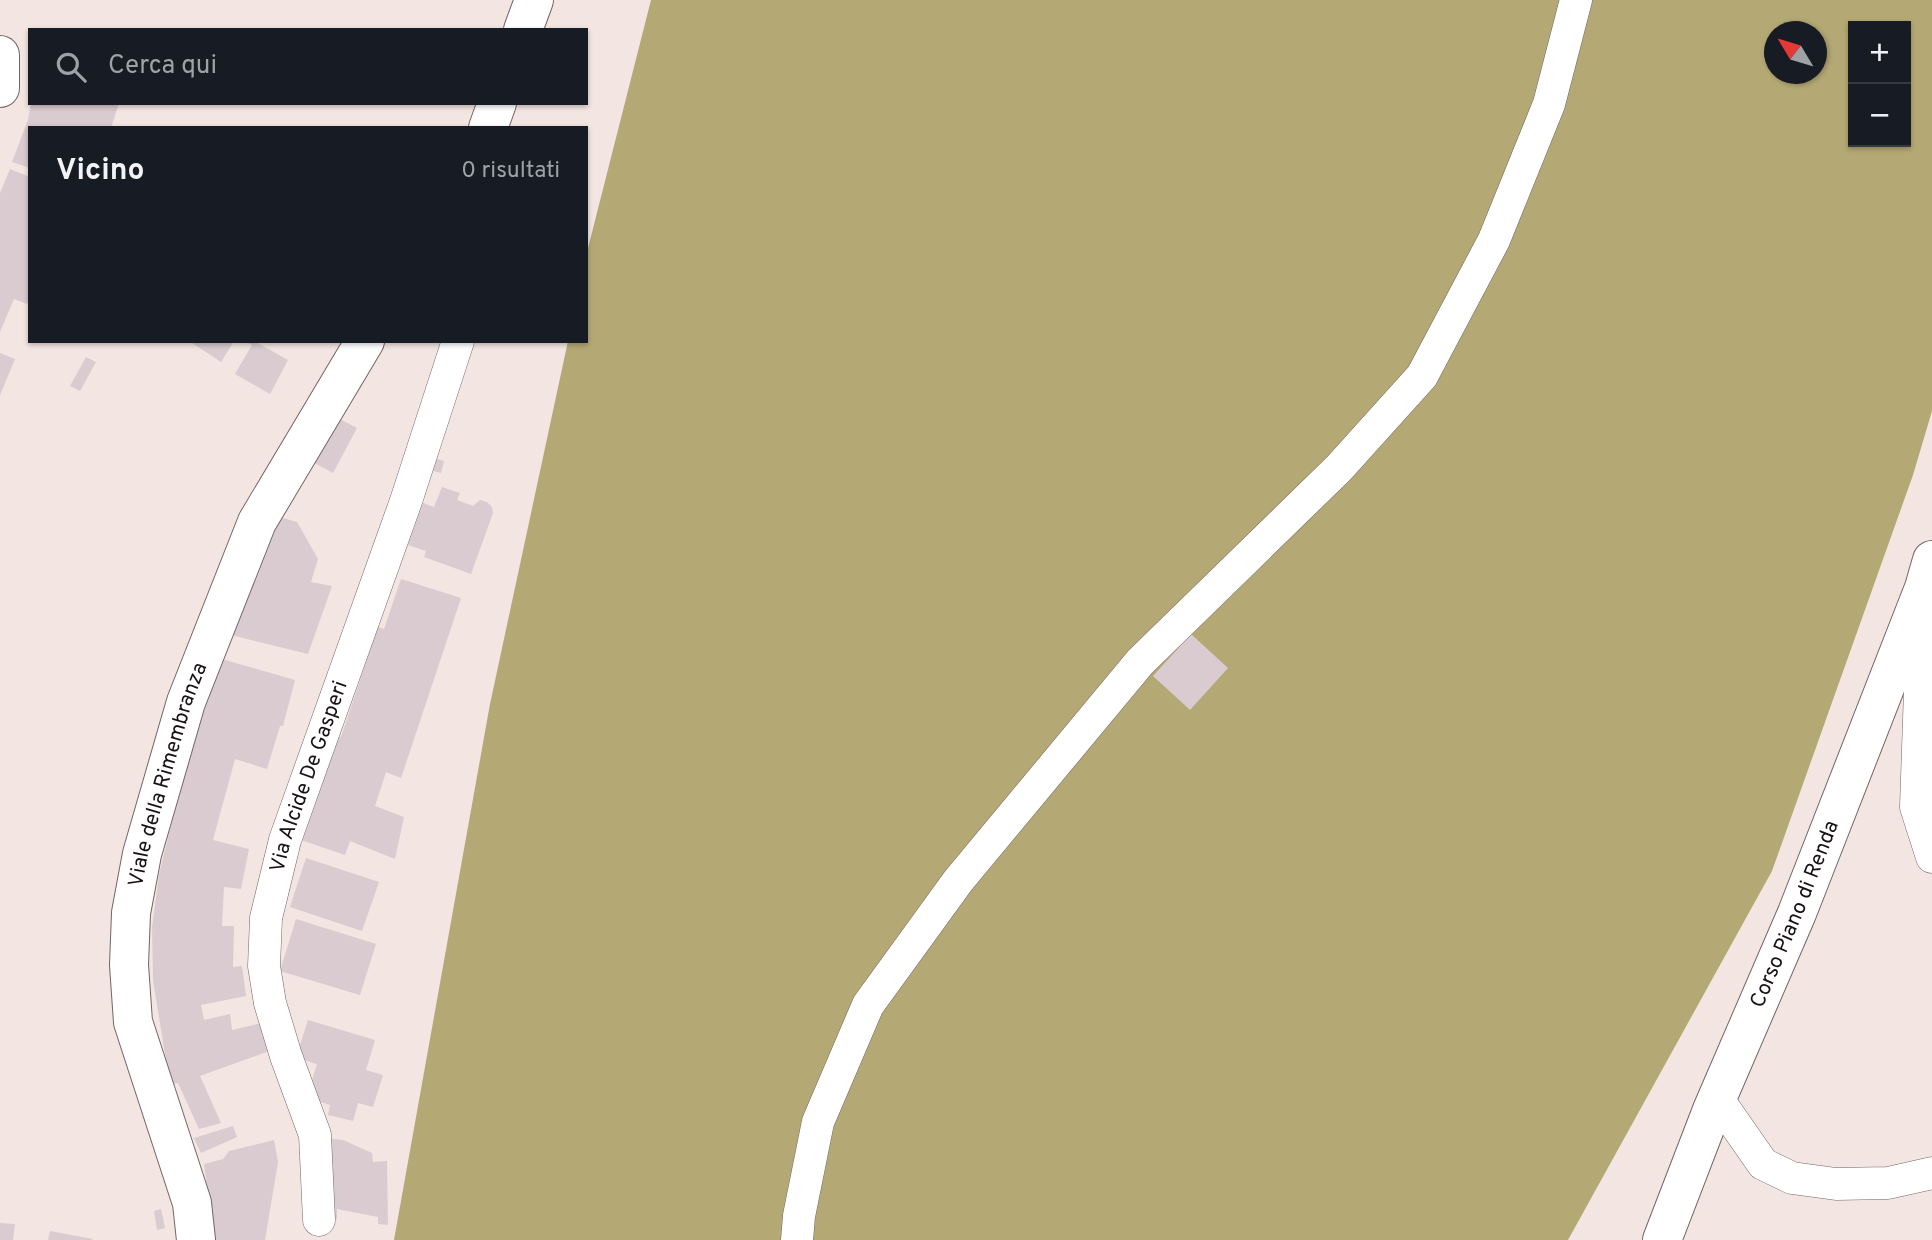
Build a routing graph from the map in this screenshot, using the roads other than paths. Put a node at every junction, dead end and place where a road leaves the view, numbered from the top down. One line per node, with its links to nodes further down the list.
1 (534, 0): 3 (street)
2 (1576, 0): 16 (street)
3 (524, 28)
4 (0, 55): 5 (street)
5 (0, 88)
6 (496, 105): 7 (street)
7 (489, 126)
8 (364, 343): 15 (street, Viale della Rimembranza)
9 (457, 343): 14 (street, Via Alcide De Gasperi)
10 (1928, 574): 11 (street); 12 (street, Corso Piano di Renda)
11 (1932, 857)
12 (1717, 1098): 13 (street); 17 (street, Corso Piano di Renda)
13 (1932, 1173)
14 (319, 1220)
15 (196, 1240)
16 (797, 1240)
17 (1662, 1240)

